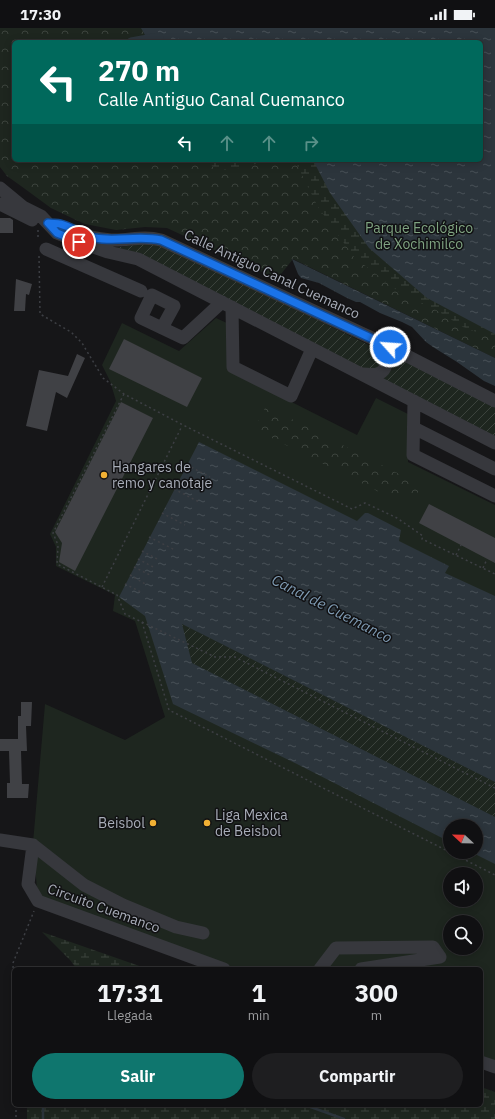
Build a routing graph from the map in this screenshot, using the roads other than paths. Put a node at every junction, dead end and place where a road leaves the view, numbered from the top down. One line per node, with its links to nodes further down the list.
1 (0, 188): 3 (street, Calle Antiguo Canal Cuemanco)
2 (0, 204): 3 (street, Calle Antiguo Canal Cuemanco)
3 (43, 223): 6 (street, Calle Antiguo Canal Cuemanco); 8 (street, Calle Antiguo Canal Cuemanco)
4 (41, 249): 5 (street)
5 (141, 291)
6 (227, 305): 7 (street); 9 (street, Calle Antiguo Canal Cuemanco); 9 (street)
7 (162, 328)
8 (376, 340): 10 (street); 12 (street, Calle Antiguo Canal Cuemanco)
9 (312, 349): 10 (street, Calle Antiguo Canal Cuemanco)
10 (362, 374): 11 (street, Calle Antiguo Canal Cuemanco)
11 (414, 401): 13 (street); 14 (street, Calle Antiguo Canal Cuemanco)
12 (495, 401)
13 (414, 428): 15 (street); 16 (street)
14 (495, 443)
15 (495, 469)
16 (495, 496)
17 (0, 840): 18 (street)
18 (33, 845): 19 (street); 21 (street, Circuito Cuemanco)
19 (203, 933)
20 (440, 957): 22 (street); 23 (street); 24 (street)
21 (218, 967)
22 (322, 967)
23 (374, 967)
24 (436, 967)
25 (483, 1063): 26 (street)
26 (495, 1067)

